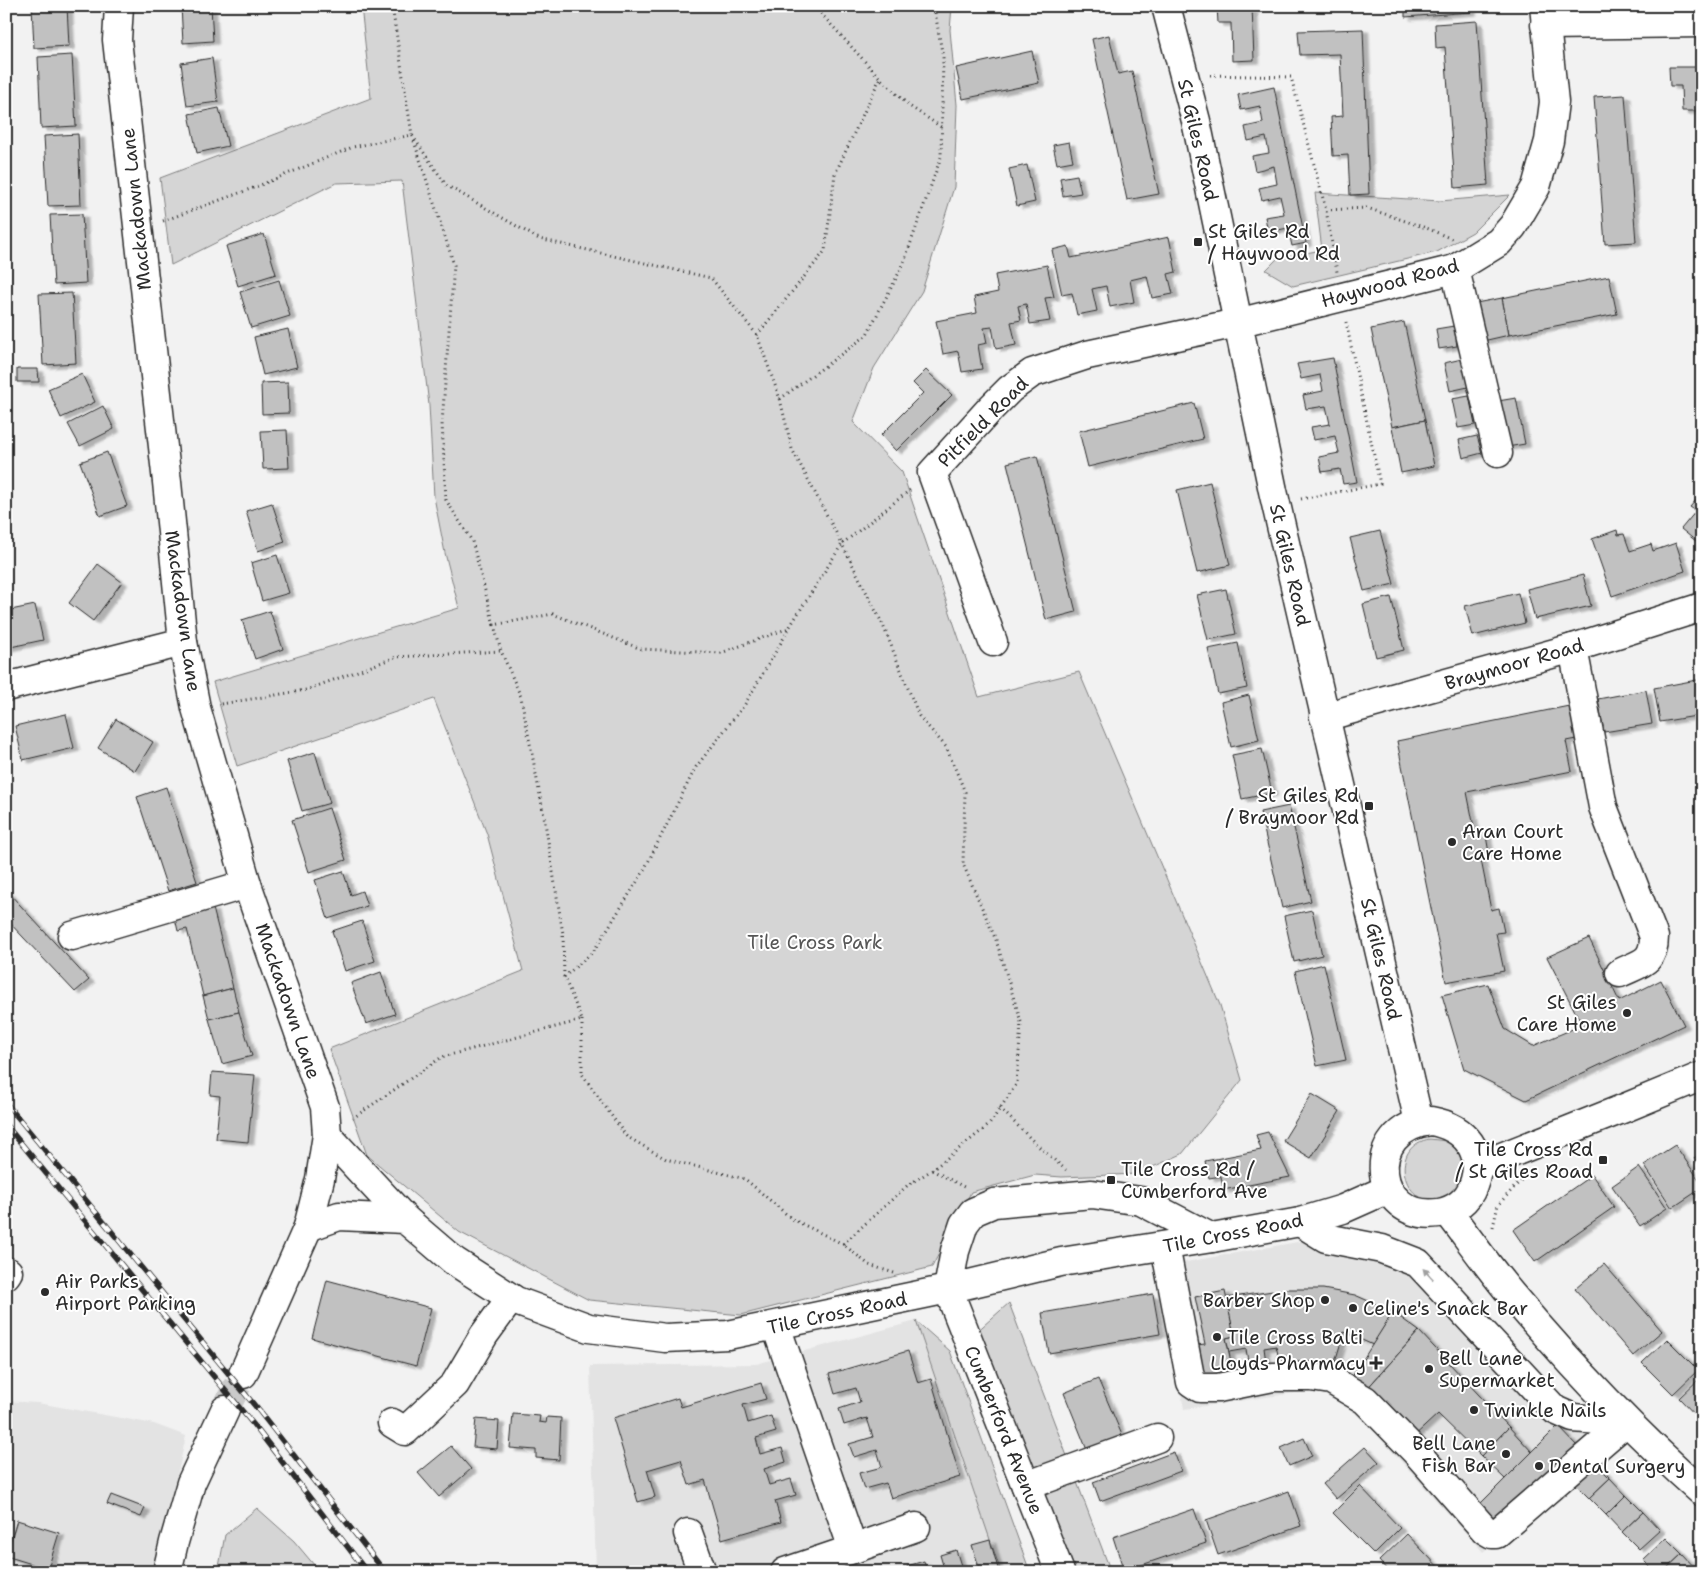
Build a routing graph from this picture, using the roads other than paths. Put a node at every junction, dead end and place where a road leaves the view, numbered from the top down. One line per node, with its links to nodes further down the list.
1 (119, 6): 9 (street, Mackadown Lane)
2 (1166, 6): 6 (street, St Giles Road)
3 (1544, 16): 4 (street); 5 (street, Haywood Road)
4 (1702, 23)
5 (1455, 269): 6 (street, Haywood Road); 7 (street)
6 (1237, 323): 10 (street, Pitfield Road); 13 (street, St Giles Road)
7 (1498, 453)
8 (1702, 607): 11 (street, Braymoor Road)
9 (183, 642): 12 (street); 14 (street, Mackadown Lane)
10 (993, 642)
11 (1573, 648): 13 (street, Braymoor Road); 16 (street)
12 (6, 687)
13 (1324, 717): 18 (street, St Giles Road)
14 (248, 884): 15 (street); 19 (street, Mackadown Lane)
15 (72, 936)
16 (1620, 972)
17 (1702, 1076): 20 (street)
18 (1419, 1122): 20 (street); 21 (street)
19 (327, 1135): 23 (street, Tile Cross Road); 25 (street, Mackadown Lane)
20 (1479, 1166): 22 (street)
21 (1388, 1189): 22 (street); 24 (street, Tile Cross Road)
22 (1448, 1212): 33 (street)
23 (405, 1219): 25 (street); 29 (street, Tile Cross Road)
24 (1300, 1222): 26 (street, Tile Cross Road); 33 (street, one-way to 24)
25 (308, 1227): 31 (street, Mackadown Lane)
26 (1212, 1238): 27 (street, Tile Cross Road); 28 (street)
27 (1165, 1246): 28 (street, Tile Cross Road); 33 (street)
28 (948, 1289): 30 (street, Tile Cross Road); 36 (street, Cumberford Avenue)
29 (512, 1298): 30 (street, Tile Cross Road); 34 (street)
30 (776, 1326): 40 (street)
31 (243, 1374)
32 (224, 1410): 41 (street)
33 (1626, 1422): 37 (street)
34 (392, 1423)
35 (1157, 1438): 36 (street)
36 (1026, 1486): 44 (street, Cumberford Avenue)
37 (1702, 1492)
38 (916, 1527): 40 (street)
39 (688, 1533): 42 (street)
40 (853, 1549): 43 (street)
41 (167, 1572)
42 (702, 1572)
43 (784, 1572)
44 (1060, 1572)

